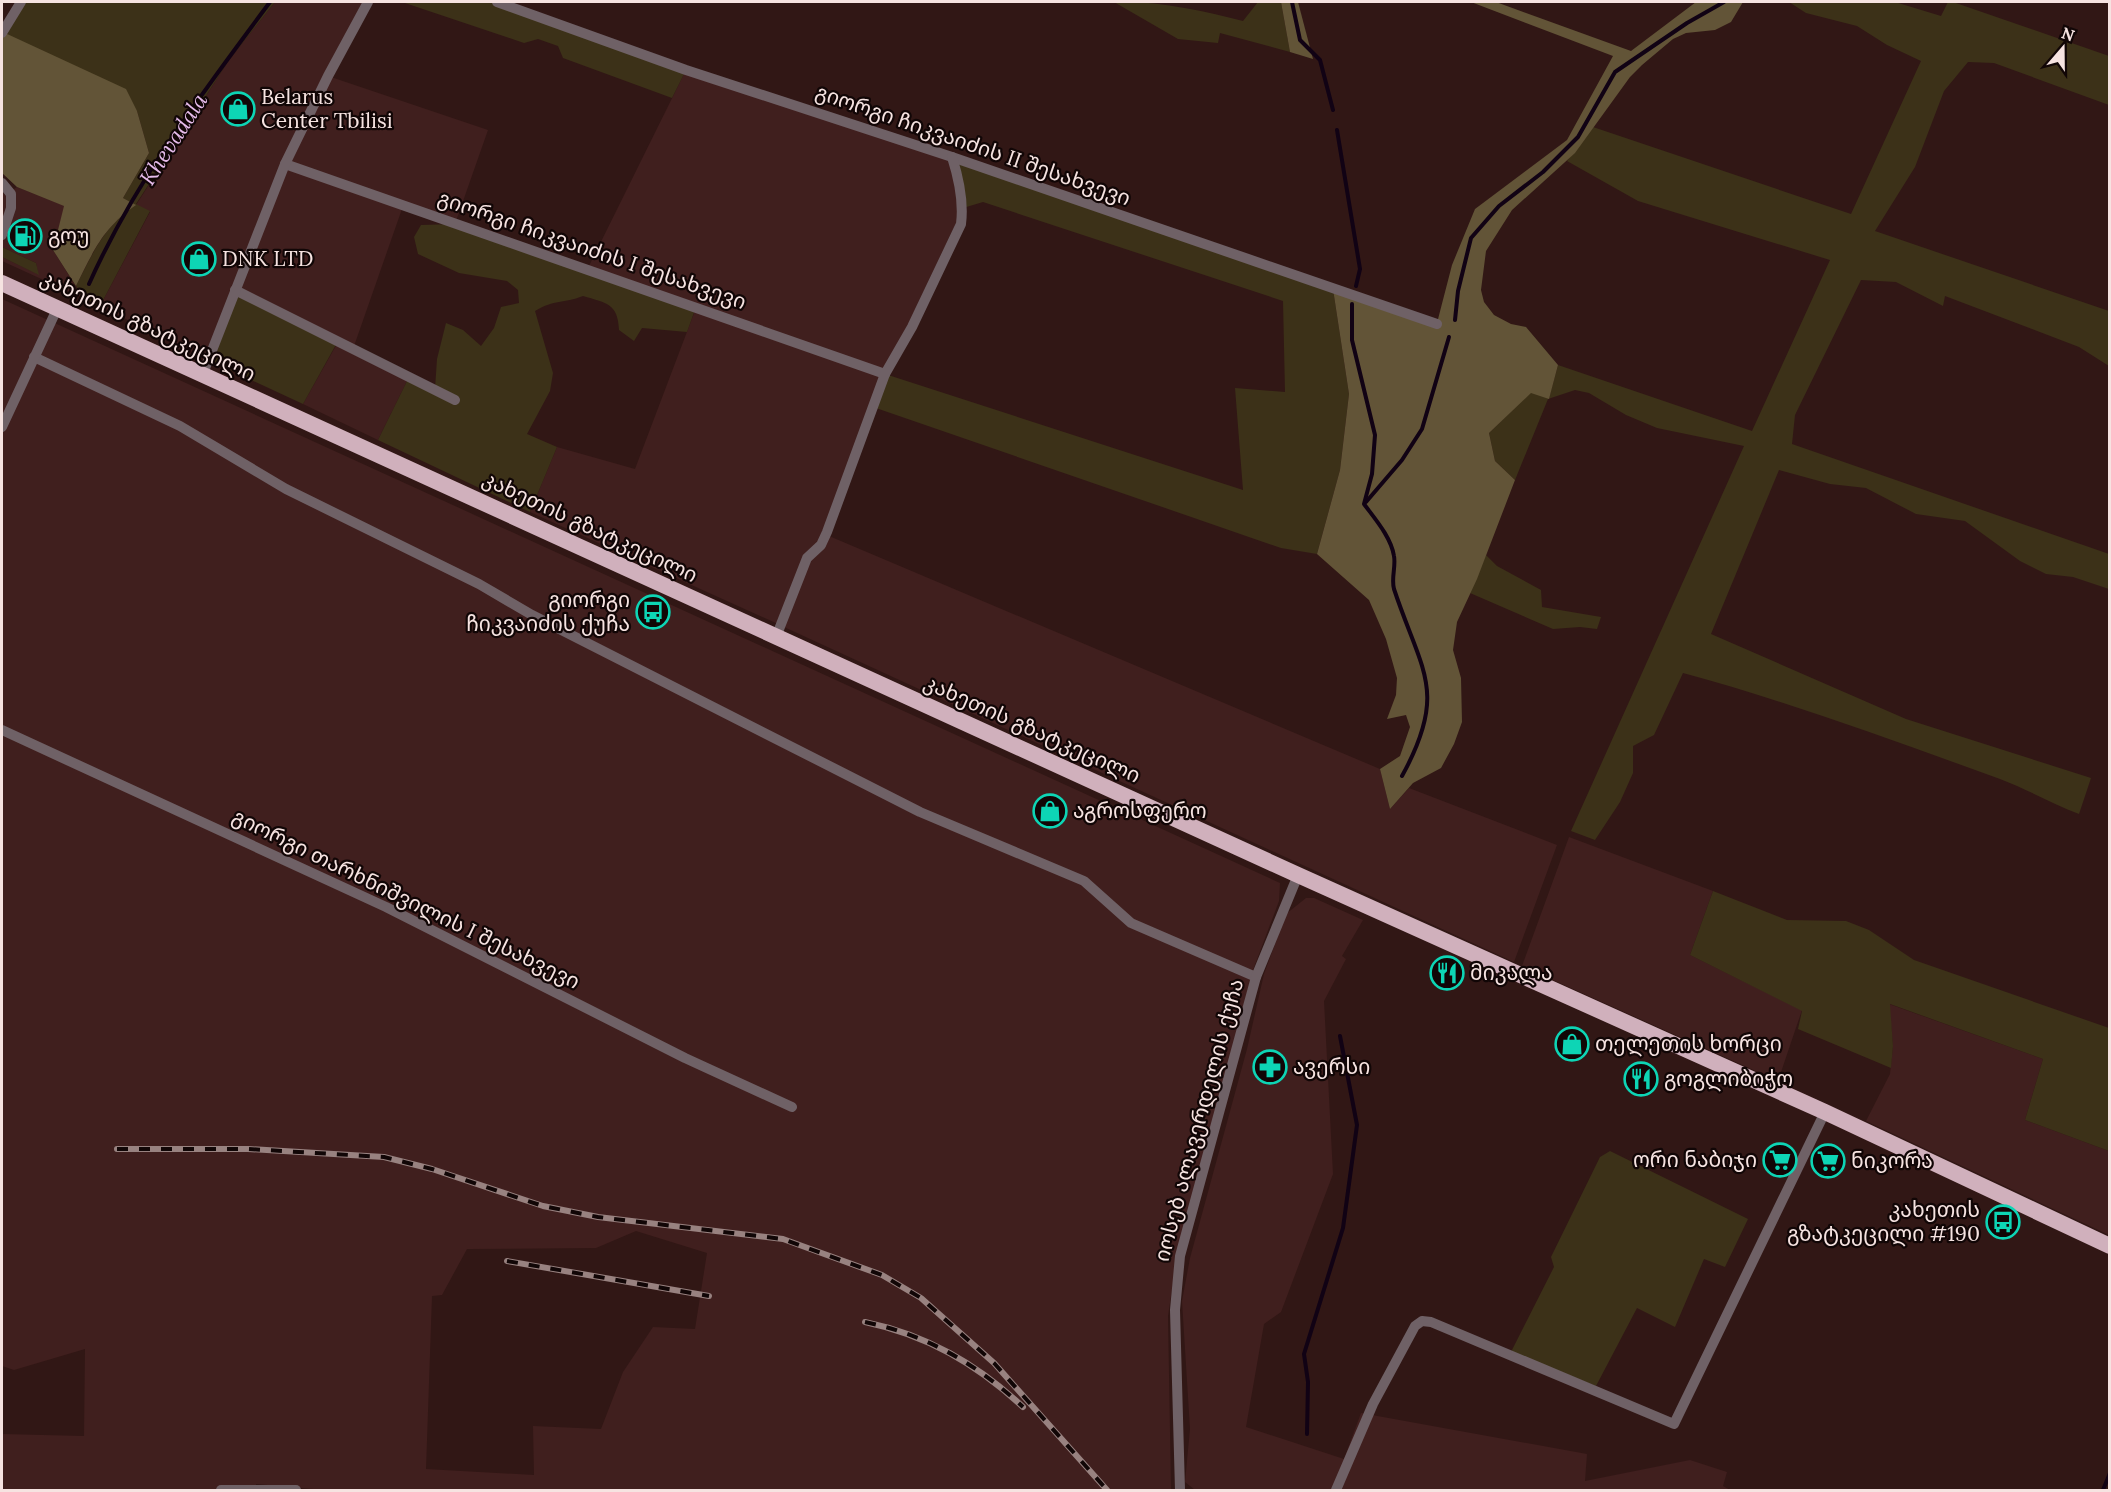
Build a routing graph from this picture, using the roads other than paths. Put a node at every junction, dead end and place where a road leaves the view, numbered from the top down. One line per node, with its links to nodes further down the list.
1 (21, 2): 4 (street)
2 (368, 2): 6 (street)
3 (497, 2): 5 (street, გიორგი ჩიკვაიძის II შესახვევი)
4 (2, 33)
5 (952, 157): 12 (street, გიორგი ჩიკვაიძის II შესახვევი); 14 (street)
6 (285, 164): 10 (street); 14 (street, გიორგი ჩიკვაიძის I შესახვევი)
7 (2, 183): 8 (street)
8 (2, 235)
9 (2, 284): 11 (highway, კახეთის გზატკეცილი)
10 (235, 290): 15 (street); 16 (street)
11 (57, 309): 13 (street); 15 (highway, კახეთის გზატკეცილი)
12 (1437, 324)
13 (34, 357): 17 (street); 21 (street)
14 (885, 374): 18 (street)
15 (202, 376): 18 (highway, კახეთის გზატკეცილი)
16 (455, 400)
17 (2, 427)
18 (776, 637): 20 (highway, კახეთის გზატკეცილი)
19 (2, 730): 22 (street, გიორგი თარხნიშვილის I შესახვევი)
20 (1298, 874): 21 (street, იოსებ ალავერდელის ქუჩა); 23 (highway, კახეთის გზატკეცილი)
21 (1256, 977): 25 (street, იოსებ ალავერდელის ქუჩა)
22 (792, 1107)
23 (1825, 1112): 24 (highway, კახეთის გზატკეცილი); 28 (street)
24 (2109, 1246)
25 (1183, 1488)
26 (221, 1491): 27 (street)
27 (296, 1491)
28 (1336, 1491)

